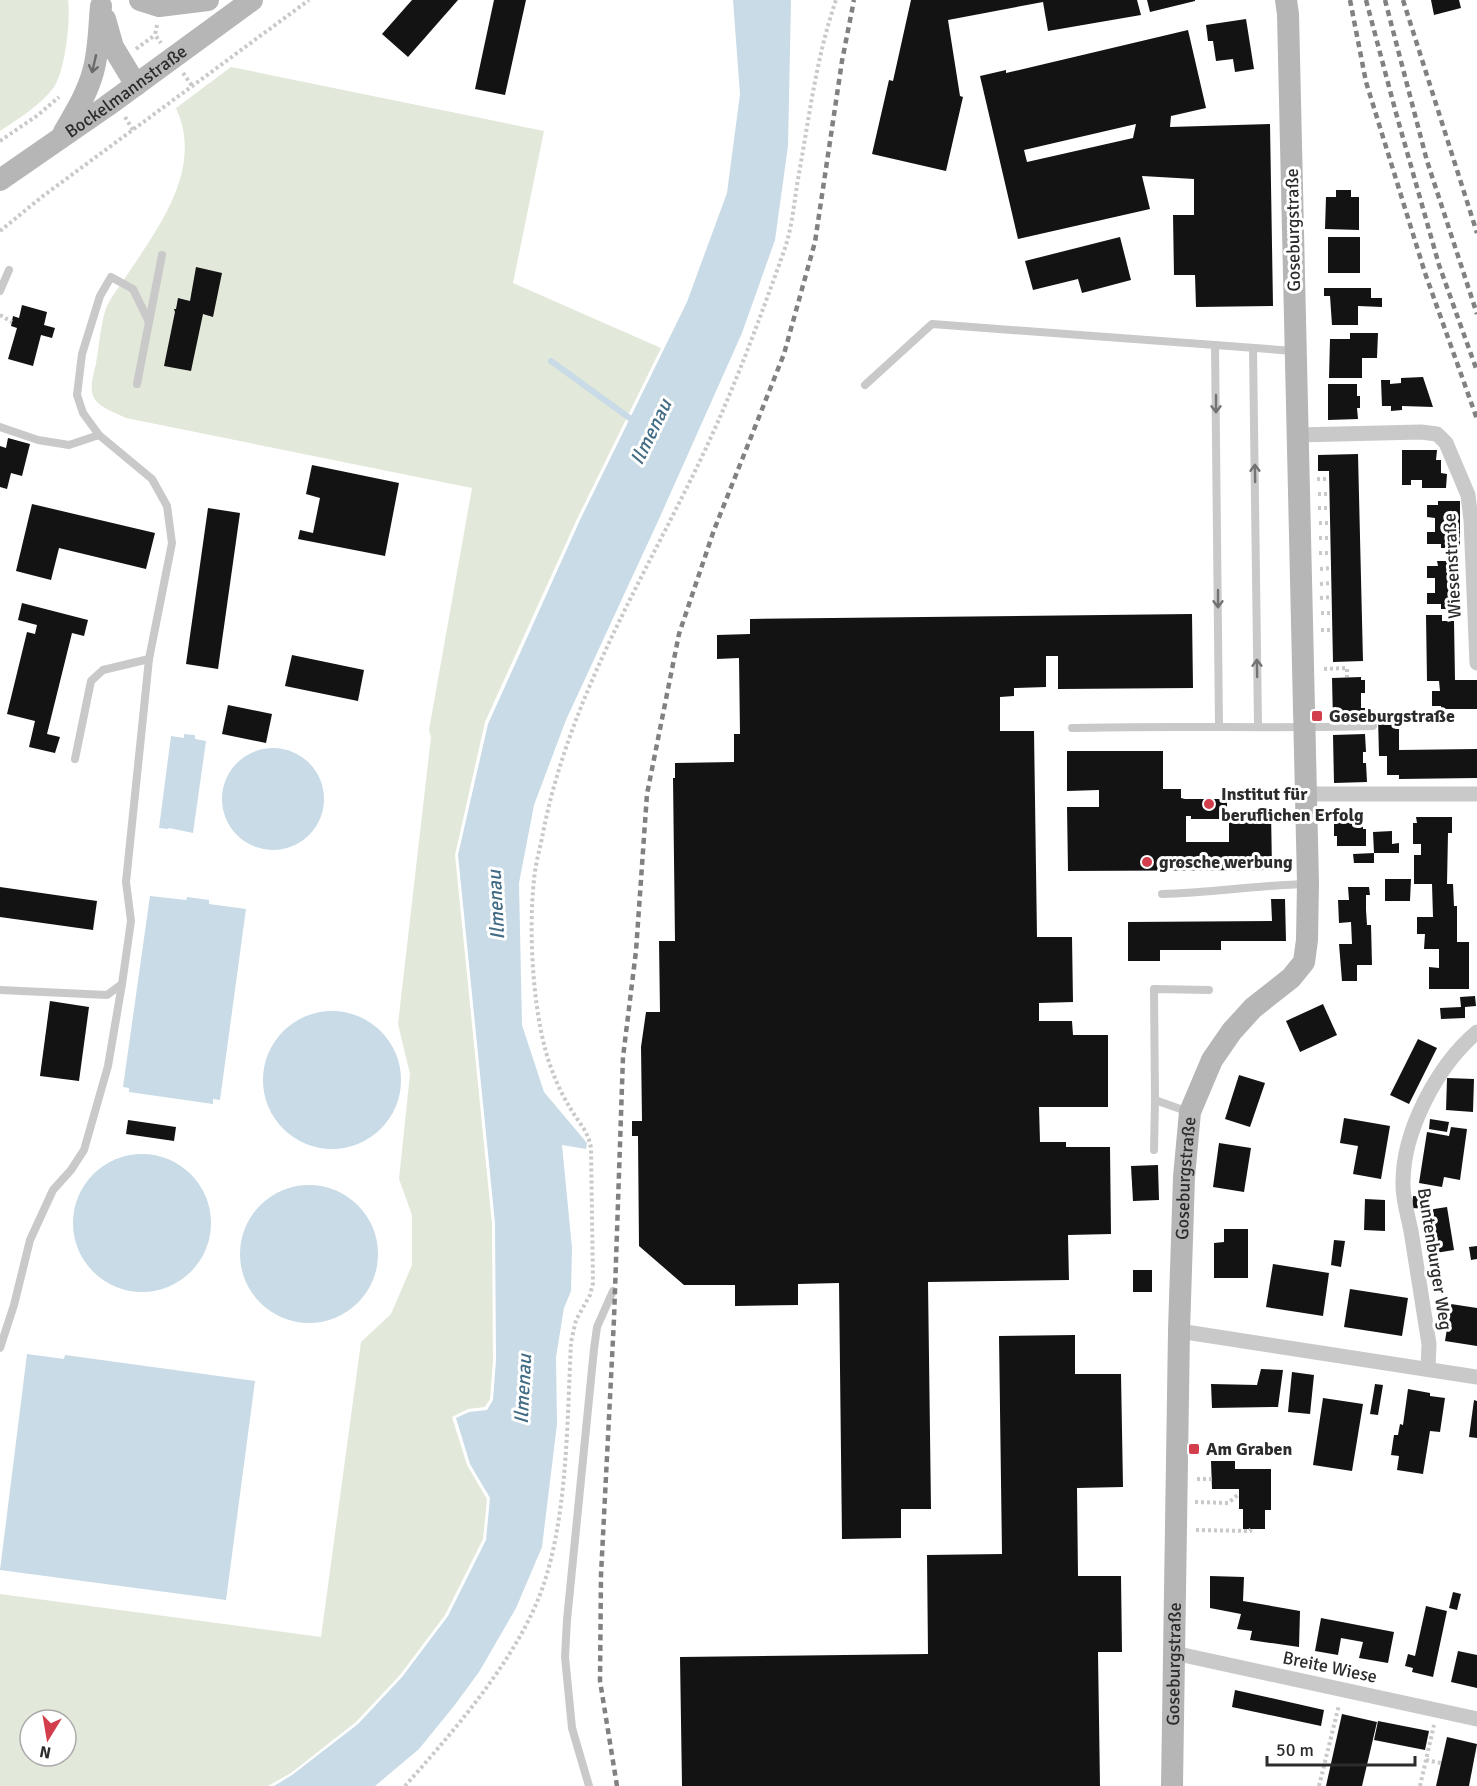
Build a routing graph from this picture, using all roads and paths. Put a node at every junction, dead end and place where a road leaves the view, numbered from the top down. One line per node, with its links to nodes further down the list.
1 (140, 0): 2 (street)
2 (208, 0)
3 (252, 0): 8 (street, Bockelmannstraße)
4 (309, 0): 13 (path)
5 (836, 0): 68 (path)
6 (1286, 0): 22 (street, Goseburgstraße)
7 (100, 3): 8 (street); 10 (street, one-way to 10)
8 (136, 85): 10 (street, Bockelmannstraße)
9 (66, 88): 11 (path)
10 (61, 138): 12 (street, Bockelmannstraße)
11 (0, 141)
12 (0, 180)
13 (0, 231)
14 (162, 255): 19 (lane)
15 (9, 270): 16 (lane)
16 (0, 291)
17 (0, 315): 18 (path)
18 (12, 322)
19 (149, 322): 23 (lane); 26 (lane)
20 (1215, 345): 21 (lane); 24 (lane); 33 (lane, one-way to 33)
21 (1253, 348): 22 (lane); 34 (lane, one-way to 21)
22 (1296, 351): 27 (street, Goseburgstraße)
23 (137, 384)
24 (865, 385)
25 (0, 427): 26 (lane)
26 (99, 435): 28 (lane)
27 (1298, 435): 29 (street, Wiesenstraße); 30 (street, Goseburgstraße)
28 (149, 659): 37 (lane); 42 (lane)
29 (1477, 663)
30 (1303, 669): 31 (path); 35 (street, Goseburgstraße)
31 (1347, 677)
32 (1373, 726): 35 (lane)
33 (1219, 727): 34 (lane); 36 (lane)
34 (1258, 727): 35 (lane)
35 (1305, 727): 38 (street, Goseburgstraße)
36 (1071, 728)
37 (75, 759)
38 (1306, 794): 39 (street); 40 (street, Goseburgstraße)
39 (1477, 794)
40 (1308, 884): 41 (lane); 47 (street, Goseburgstraße)
41 (1162, 894)
42 (122, 984): 43 (lane); 51 (lane)
43 (0, 990)
44 (1209, 990): 46 (lane)
45 (1477, 1032): 52 (street, Buntenburger Weg)
46 (1155, 1100): 47 (lane); 48 (lane)
47 (1190, 1112): 50 (street, Goseburgstraße)
48 (1154, 1150)
49 (613, 1291): 69 (lane)
50 (1179, 1331): 52 (street); 60 (street, Goseburgstraße)
51 (0, 1348)
52 (1428, 1369): 53 (street)
53 (1477, 1377)
54 (1188, 1479): 55 (path)
55 (1212, 1479)
56 (1239, 1494): 57 (path)
57 (1189, 1501)
58 (1251, 1529): 59 (path)
59 (1188, 1530)
60 (1174, 1653): 61 (street, Breite Wiese); 70 (street, Goseburgstraße)
61 (1342, 1689): 62 (street, Breite Wiese); 64 (path)
62 (1438, 1710): 63 (street, Breite Wiese); 66 (path)
63 (1477, 1719)
64 (1330, 1739): 65 (path); 71 (path)
65 (1336, 1740)
66 (1426, 1760): 67 (path); 72 (path)
67 (1441, 1763)
68 (405, 1786)
69 (589, 1786)
70 (1172, 1786)
71 (1319, 1786)
72 (1420, 1786)

